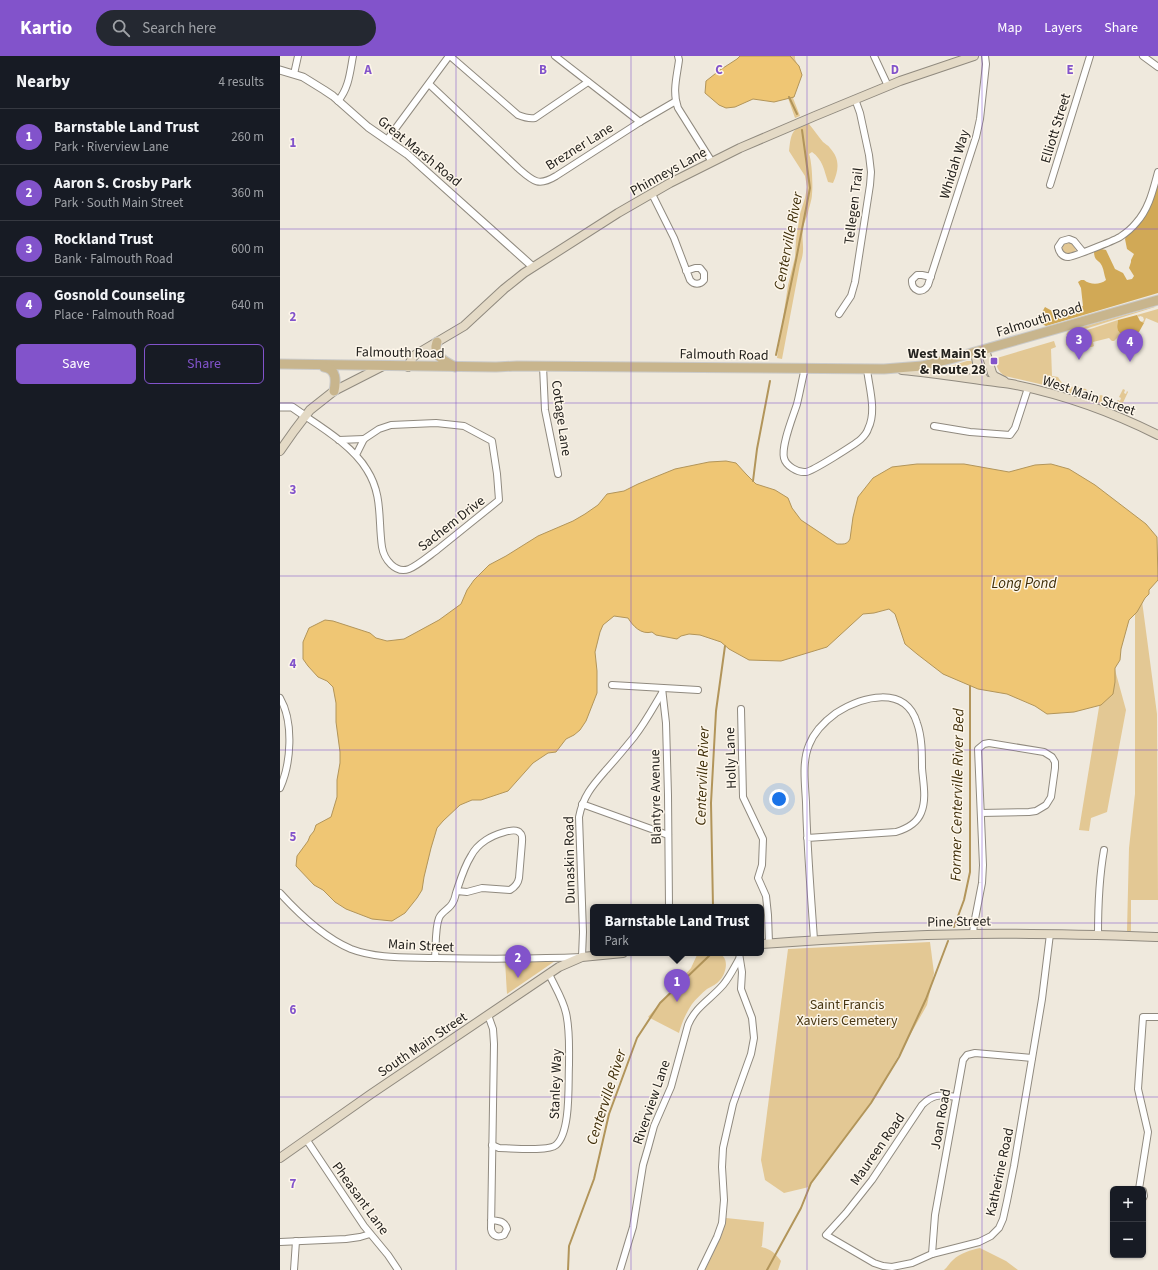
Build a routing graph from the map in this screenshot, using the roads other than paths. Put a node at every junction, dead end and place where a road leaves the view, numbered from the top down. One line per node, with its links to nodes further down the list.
1 (298, 56): 13 (street)
2 (352, 56): 18 (street)
3 (450, 56): 14 (street); 15 (street)
4 (555, 56): 14 (street)
5 (874, 56): 16 (street)
6 (974, 56): 16 (main road, Phinneys Lane)
7 (985, 56): 29 (street, Whidah Way)
8 (1090, 56): 24 (street, Elliott Street)
9 (1143, 56): 11 (street)
10 (680, 57): 19 (street)
11 (1158, 67)
12 (280, 70): 13 (street, Great Marsh Road)
13 (294, 74): 18 (street, Great Marsh Road)
14 (588, 82): 20 (street)
15 (429, 84): 20 (street, Brezner Lane); 21 (street)
16 (888, 86): 17 (main road, Phinneys Lane)
17 (855, 99): 22 (main road, Phinneys Lane); 31 (street, Tellegen Trail)
18 (338, 101): 21 (street, Great Marsh Road)
19 (676, 101): 20 (street, Brezner Lane); 22 (street)
20 (640, 122)
21 (387, 140): 27 (street, Great Marsh Road)
22 (712, 162): 25 (main road, Phinneys Lane)
23 (1158, 172): 26 (street)
24 (1050, 185)
25 (652, 194): 27 (main road, Phinneys Lane); 28 (street)
26 (1083, 252)
27 (533, 267): 32 (main road, Phinneys Lane)
28 (686, 270)
29 (931, 277)
30 (1158, 300): 33 (main road, Falmouth Road)
31 (839, 314)
32 (437, 342): 39 (main road, Phinneys Lane); 40 (main road)
33 (985, 350): 34 (main road, Falmouth Road); 45 (main road, West Main Street)
34 (975, 352): 43 (main road, Falmouth Road); 44 (main road)
35 (280, 364): 36 (main road, Falmouth Road)
36 (317, 365): 37 (main road, Falmouth Road); 47 (main road)
37 (383, 366): 39 (main road, Falmouth Road); 47 (main road)
38 (543, 366): 40 (main road, Falmouth Road); 41 (main road, Falmouth Road); 56 (street, Cottage Lane)
39 (408, 367): 40 (main road, Falmouth Road)
40 (455, 367)
41 (805, 368): 42 (main road, Falmouth Road); 42 (street)
42 (867, 369): 43 (main road, Falmouth Road)
43 (884, 369): 44 (main road, West Main Street)
44 (985, 380): 45 (main road, West Main Street)
45 (1010, 384): 46 (main road, West Main Street)
46 (1028, 388): 50 (street); 51 (main road, West Main Street)
47 (334, 391): 49 (main road)
48 (280, 407): 49 (street)
49 (306, 416): 53 (street, Sachem Drive); 54 (main road)
50 (934, 426)
51 (1158, 435)
52 (364, 439): 53 (street, Sachem Drive); 55 (street); 55 (street, Sachem Drive)
53 (339, 440): 55 (street, Sachem Drive)
54 (280, 451)
55 (356, 455)
56 (558, 474)
57 (612, 685): 58 (street)
58 (662, 690): 59 (street); 63 (street, Dunaskin Road); 65 (street, Blantyre Avenue)
59 (698, 690)
60 (280, 698): 62 (street)
61 (741, 709): 76 (street, Holly Lane)
62 (280, 788)
63 (582, 804): 65 (street); 79 (street, Dunaskin Road)
64 (981, 813): 64 (street); 71 (street)
65 (668, 835): 70 (street, Blantyre Avenue)
66 (807, 838): 66 (street); 75 (street)
67 (1104, 850): 73 (street)
68 (457, 891): 68 (street); 80 (street)
69 (280, 892): 80 (street, Main Street)
70 (669, 904)
71 (974, 934): 72 (main road, Pine Street); 75 (main road, Pine Street)
72 (1050, 934): 73 (main road, Pine Street); 84 (street, Katherine Road)
73 (1098, 935): 74 (main road, Pine Street)
74 (1158, 937)
75 (814, 940): 76 (main road, Pine Street)
76 (765, 944)
77 (592, 956): 79 (main road)
78 (739, 956): 98 (street, Riverview Lane); 99 (street, Riverview Lane)
79 (582, 957): 80 (street, Main Street); 81 (main road, South Main Street)
80 (435, 958)
81 (549, 974): 82 (main road, South Main Street); 87 (street, Stanley Way)
82 (488, 1016): 86 (main road, South Main Street); 87 (street)
83 (1158, 1017): 89 (street)
84 (1032, 1058): 85 (street, Joan Road); 95 (street, Katherine Road)
85 (956, 1097): 92 (street, Maureen Road); 95 (street, Joan Road)
86 (306, 1139): 88 (main road, South Main Street); 91 (street, Pheasant Lane)
87 (492, 1145): 90 (street)
88 (280, 1158)
89 (1140, 1186)
90 (492, 1220)
91 (370, 1234): 93 (street); 97 (street, Pheasant Lane)
92 (826, 1235): 95 (street, Katherine Road)
93 (296, 1241): 94 (street); 96 (street)
94 (280, 1242)
95 (932, 1254)
96 (294, 1270)
97 (398, 1270)
98 (620, 1270)
99 (701, 1270)

